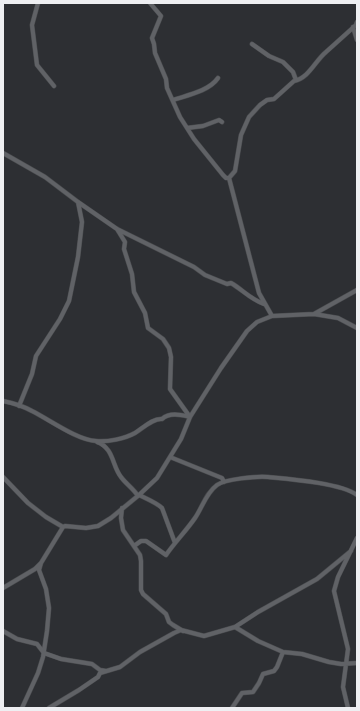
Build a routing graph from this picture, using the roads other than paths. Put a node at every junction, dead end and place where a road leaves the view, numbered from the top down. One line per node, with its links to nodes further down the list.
1 (38, 3): 9 (street)
2 (150, 3): 10 (street)
3 (357, 22): 4 (street)
4 (353, 28): 5 (street); 8 (street)
5 (357, 40)
6 (252, 44): 8 (street)
7 (218, 78): 10 (street)
8 (296, 80): 14 (street)
9 (54, 86)
10 (173, 100): 12 (street)
11 (222, 122): 12 (street)
12 (187, 128): 14 (street)
13 (3, 153): 15 (street)
14 (229, 178): 18 (street)
15 (78, 202): 16 (street); 23 (street)
16 (117, 229): 18 (street); 24 (street)
17 (357, 290): 19 (street)
18 (264, 304): 20 (street)
19 (314, 314): 20 (street); 21 (street)
20 (272, 316): 24 (street)
21 (357, 328)
22 (3, 401): 23 (street)
23 (19, 406): 25 (street)
24 (190, 417): 25 (street); 26 (street)
25 (95, 441): 30 (street)
26 (170, 457): 28 (street); 30 (street)
27 (3, 477): 32 (street)
28 (224, 482): 29 (street); 34 (street)
29 (357, 495)
30 (138, 496): 31 (street); 34 (street)
31 (122, 508): 32 (street); 35 (street)
32 (63, 527): 37 (street)
33 (357, 538): 36 (street)
34 (175, 543): 35 (street)
35 (134, 546): 41 (street)
36 (352, 551): 39 (street); 45 (street)
37 (41, 563): 38 (street); 43 (street)
38 (3, 588)
39 (235, 627): 41 (street); 42 (street)
40 (3, 631): 43 (street)
41 (185, 632): 46 (street)
42 (283, 652): 45 (street); 49 (street)
43 (44, 653): 46 (street); 47 (street)
44 (357, 663): 45 (street)
45 (347, 664): 50 (street)
46 (107, 672): 48 (street)
47 (22, 708)
48 (49, 708)
49 (232, 708)
50 (348, 708)

